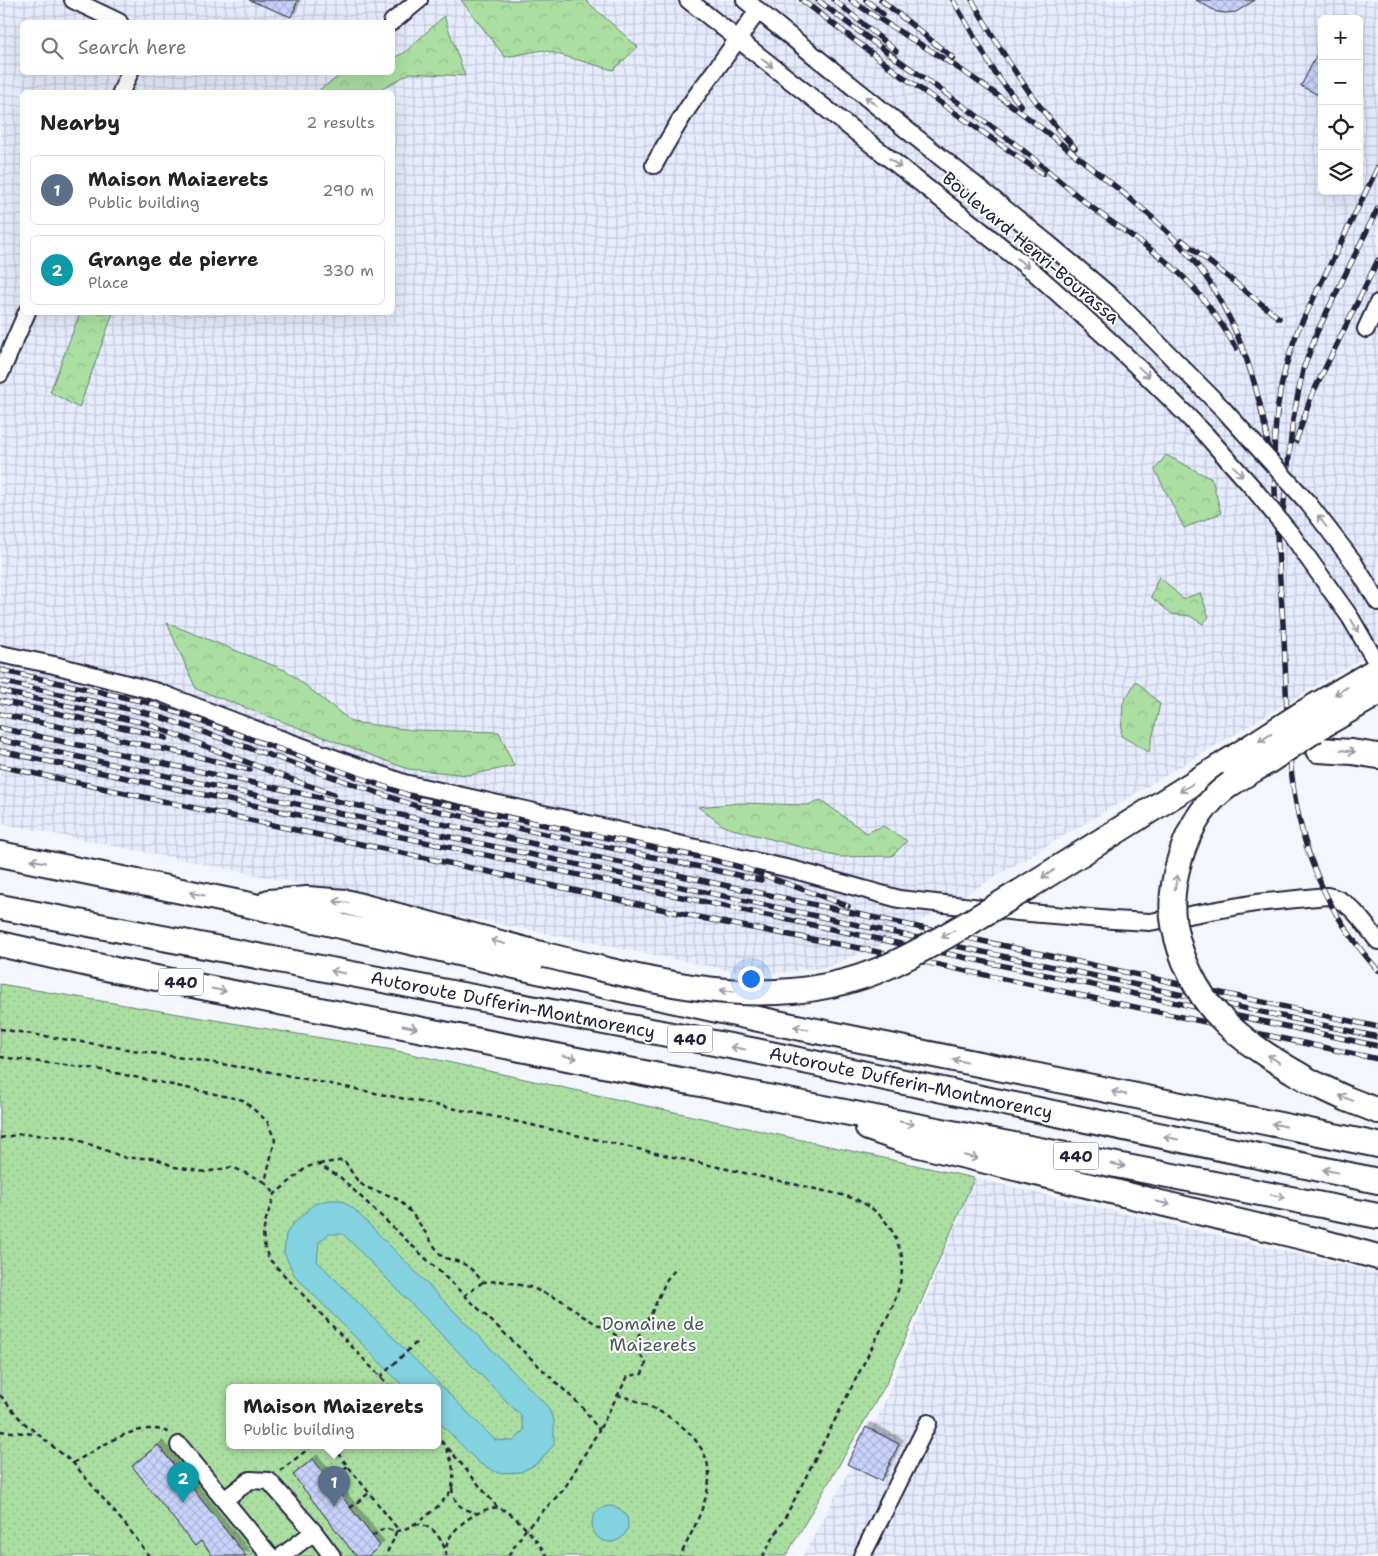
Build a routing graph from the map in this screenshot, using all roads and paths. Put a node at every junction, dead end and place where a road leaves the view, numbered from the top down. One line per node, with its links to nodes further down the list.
1 (73, 0): 5 (street)
2 (419, 0): 6 (street)
3 (688, 0): 7 (street, Boulevard Henri-Bourassa)
4 (752, 5): 7 (street); 15 (street, Boulevard Henri-Bourassa, one-way to 4, bridge)
5 (116, 20)
6 (394, 20)
7 (738, 40): 10 (street); 17 (street, Boulevard Henri-Bourassa, one-way to 17, bridge)
8 (129, 75): 9 (street)
9 (122, 90)
10 (654, 165)
11 (1378, 303): 13 (street)
12 (25, 315): 14 (street)
13 (1366, 329)
14 (0, 374)
15 (1378, 602)
16 (0, 654): 24 (street)
17 (1378, 667): 19 (highway, one-way to 19)
18 (1378, 694): 19 (highway)
19 (1312, 731): 20 (highway, one-way to 20); 22 (highway, one-way to 22, bridge); 31 (highway, one-way to 19, bridge)
20 (1378, 756)
21 (0, 854): 22 (highway, one-way to 21)
22 (245, 904): 33 (highway, one-way to 22)
23 (0, 907): 35 (highway, Autoroute Dufferin-Montmorency / 440, one-way to 23)
24 (1378, 941)
25 (0, 944): 27 (highway, 440)
26 (0, 954): 27 (highway)
27 (115, 970): 30 (highway, 440, one-way to 30)
28 (0, 1029): 84 (path)
29 (0, 1057): 36 (path)
30 (774, 1097): 38 (highway, 440, one-way to 38); 39 (highway, one-way to 39)
31 (1378, 1111)
32 (0, 1138): 36 (path)
33 (1378, 1145)
34 (318, 1164): 37 (path); 43 (path); 44 (path)
35 (1378, 1181)
36 (265, 1182): 37 (path)
37 (275, 1194): 47 (path)
38 (1378, 1216)
39 (1319, 1241): 40 (highway); 41 (highway)
40 (1378, 1252)
41 (1378, 1257)
42 (675, 1270): 46 (path)
43 (482, 1282): 44 (path); 46 (path)
44 (464, 1296): 52 (path)
45 (419, 1340): 47 (path)
46 (633, 1345): 50 (path)
47 (380, 1376): 48 (path)
48 (387, 1384)
49 (0, 1395): 54 (path)
50 (617, 1395): 52 (path); 83 (path)
51 (928, 1423): 85 (street)
52 (599, 1430): 71 (path)
53 (0, 1431): 54 (path)
54 (36, 1434): 60 (path)
55 (441, 1440): 56 (path)
56 (444, 1444): 64 (path); 68 (path)
57 (179, 1445): 60 (path); 66 (street)
58 (308, 1449): 62 (path)
59 (334, 1449): 61 (path)
60 (73, 1463): 76 (path)
61 (348, 1466): 63 (path); 65 (path)
62 (269, 1480): 66 (street); 73 (street)
63 (329, 1480)
64 (452, 1488): 69 (path); 70 (path)
65 (369, 1492): 67 (path); 72 (path)
66 (224, 1500): 77 (street)
67 (350, 1508)
68 (498, 1508): 69 (path); 71 (path)
69 (476, 1513): 75 (path)
70 (413, 1524): 72 (path); 75 (path)
71 (526, 1529): 81 (path); 82 (path)
72 (396, 1531): 74 (path); 80 (path)
73 (314, 1532): 78 (street); 79 (street)
74 (372, 1536)
75 (446, 1554)
76 (149, 1556)
77 (270, 1556)
78 (282, 1556)
79 (332, 1556)
80 (385, 1556)
81 (508, 1556)
82 (546, 1556)
83 (680, 1556)
84 (762, 1556)
85 (862, 1556)

